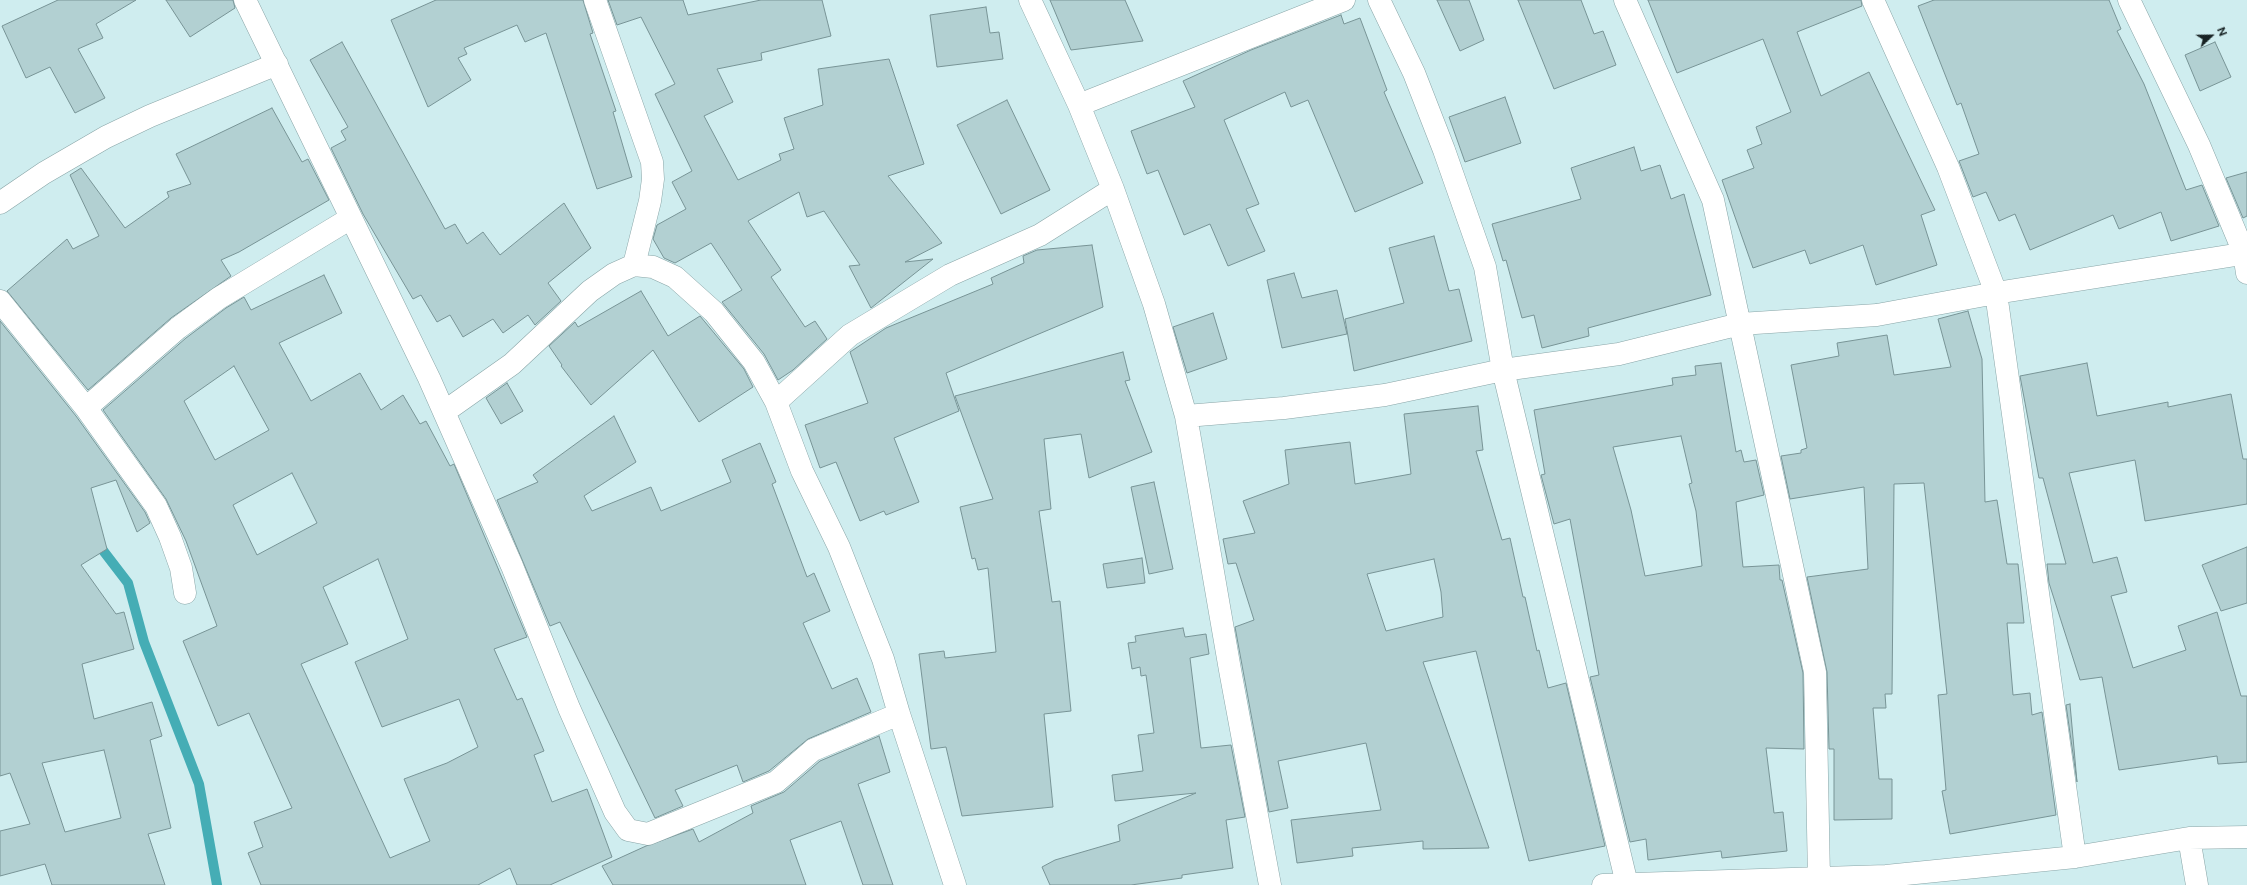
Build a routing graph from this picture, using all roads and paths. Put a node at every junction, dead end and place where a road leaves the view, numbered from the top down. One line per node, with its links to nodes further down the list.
1 (245, 0): 9 (street)
2 (595, 0): 15 (street)
3 (1030, 0): 10 (street)
4 (1344, 0): 10 (street)
5 (1379, 0): 19 (street)
6 (1625, 0): 18 (street)
7 (1873, 0): 16 (street)
8 (2129, 0): 14 (street)
9 (277, 64): 12 (street); 13 (street)
10 (1079, 105): 11 (street)
11 (1113, 189): 20 (street); 23 (street)
12 (0, 203)
13 (351, 218): 21 (street); 22 (street)
14 (2246, 260): 16 (street)
15 (634, 265): 20 (street); 22 (street)
16 (1996, 293): 18 (street); 28 (street)
17 (0, 301): 21 (street)
18 (1740, 324): 19 (street); 30 (street)
19 (1503, 370): 23 (street); 32 (street)
20 (776, 402): 25 (street)
21 (86, 408): 24 (street)
22 (444, 412): 25 (street)
23 (1186, 416): 34 (street)
24 (185, 594)
25 (899, 714): 33 (street)
26 (2247, 837): 27 (street)
27 (2189, 838): 28 (street); 36 (street)
28 (2075, 857): 29 (street)
29 (1940, 878): 30 (street)
30 (1819, 879): 31 (street)
31 (1690, 883): 32 (street)
32 (1627, 884): 35 (street)
33 (955, 885)
34 (1270, 885)
35 (1602, 885)
36 (2197, 885)

